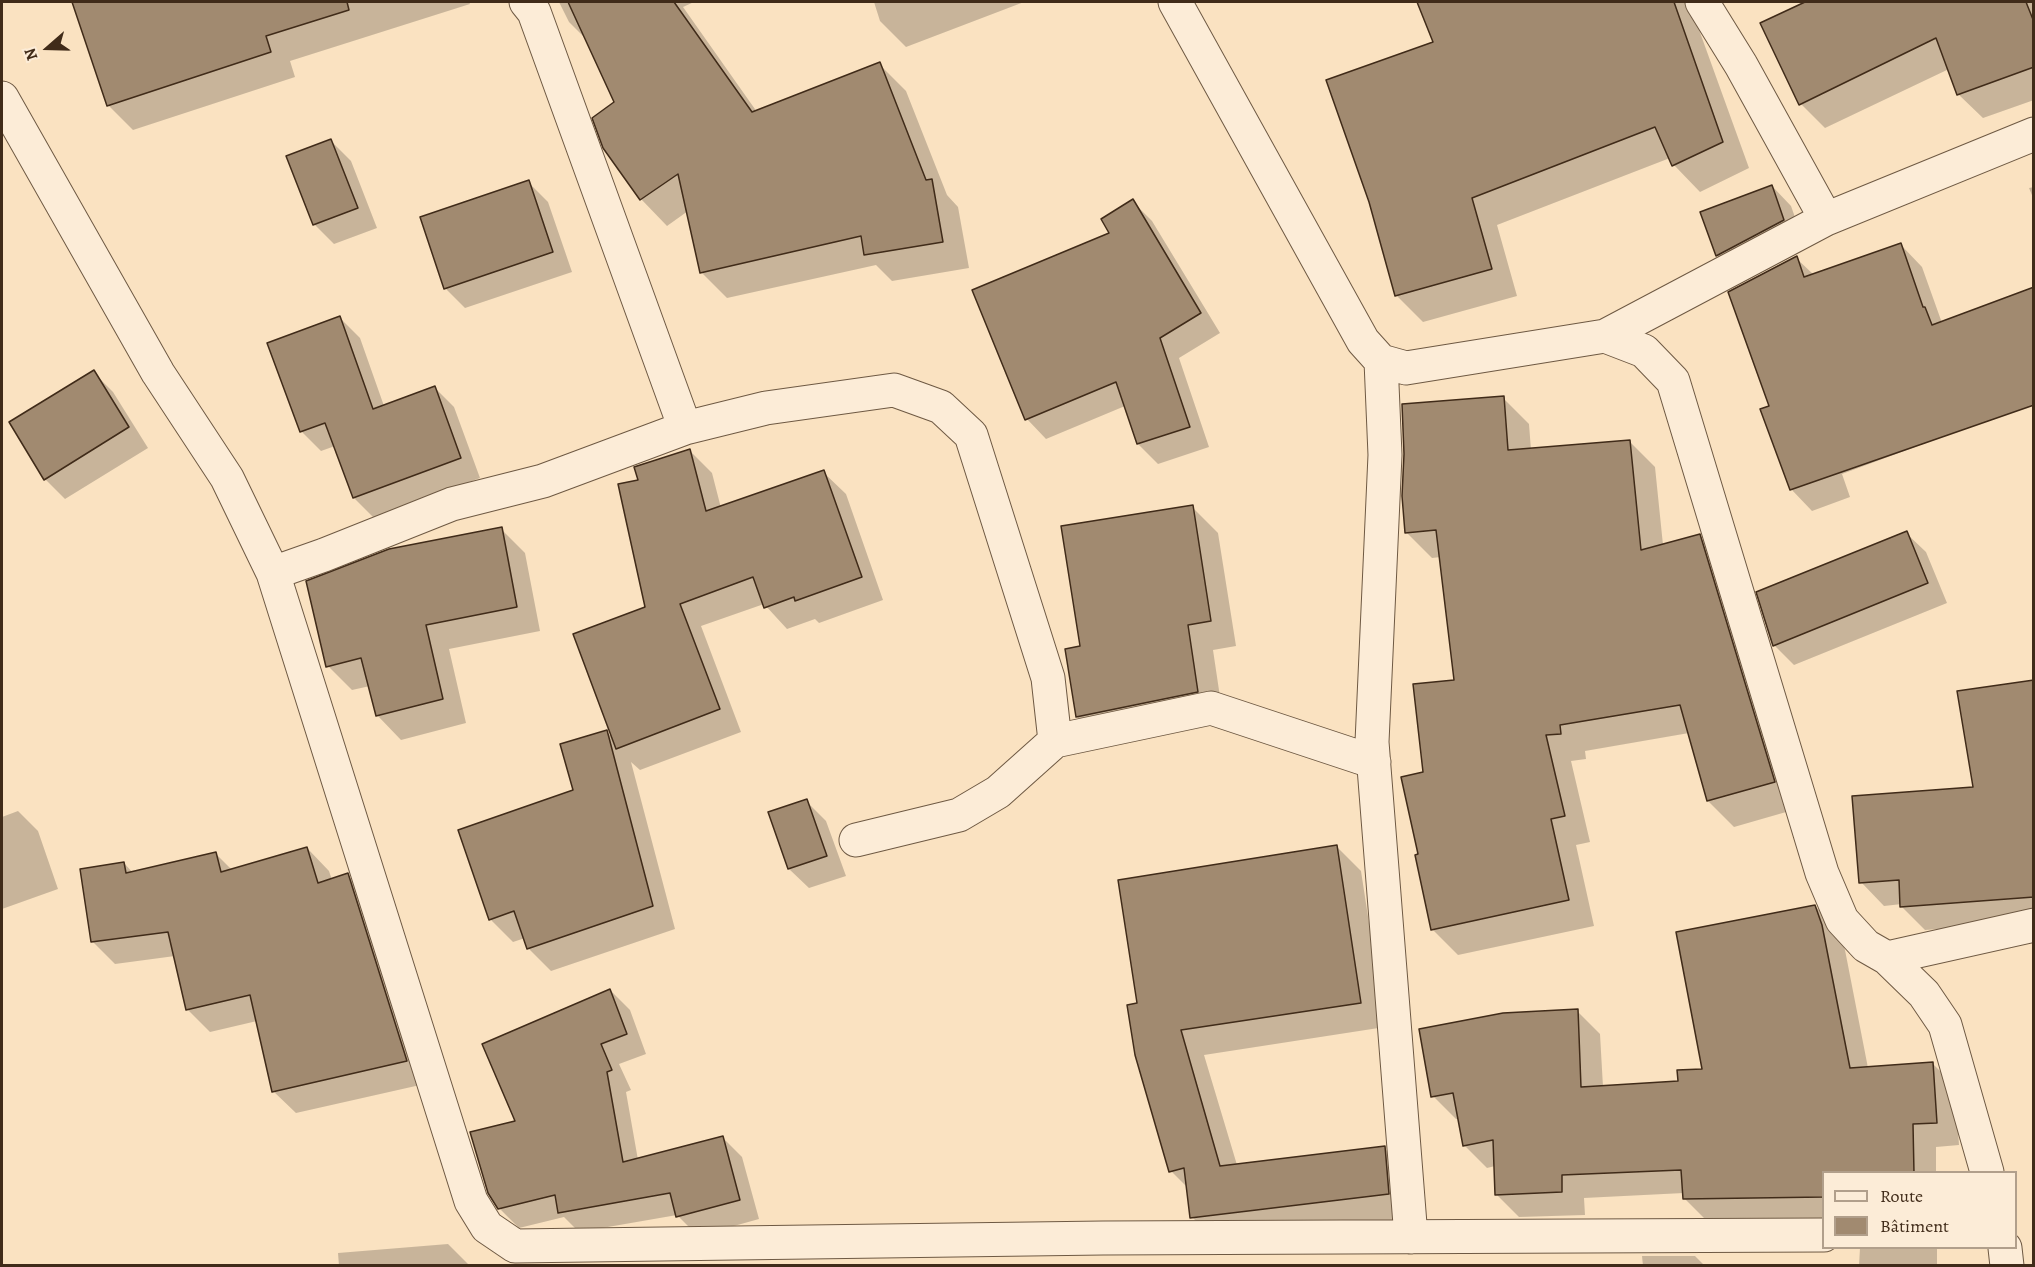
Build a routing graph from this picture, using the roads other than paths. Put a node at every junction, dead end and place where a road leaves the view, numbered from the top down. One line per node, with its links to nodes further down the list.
1 (526, 2): 9 (street)
2 (1175, 2): 8 (street)
3 (1702, 2): 6 (street)
4 (2, 98): 10 (street)
5 (2034, 134): 6 (street)
6 (1826, 219): 7 (street)
7 (1605, 336): 8 (street); 15 (street)
8 (1381, 361): 12 (street)
9 (685, 428): 10 (street); 11 (street)
10 (273, 573): 20 (street)
11 (1055, 741): 12 (street); 13 (street)
12 (1374, 762): 18 (street)
13 (856, 840)
14 (2034, 925): 15 (street)
15 (1887, 958): 16 (street)
16 (1986, 1171)
17 (1822, 1235): 18 (street)
18 (1411, 1237): 20 (street)
19 (2005, 1249): 21 (street)
20 (937, 1253)
21 (2007, 1266)

